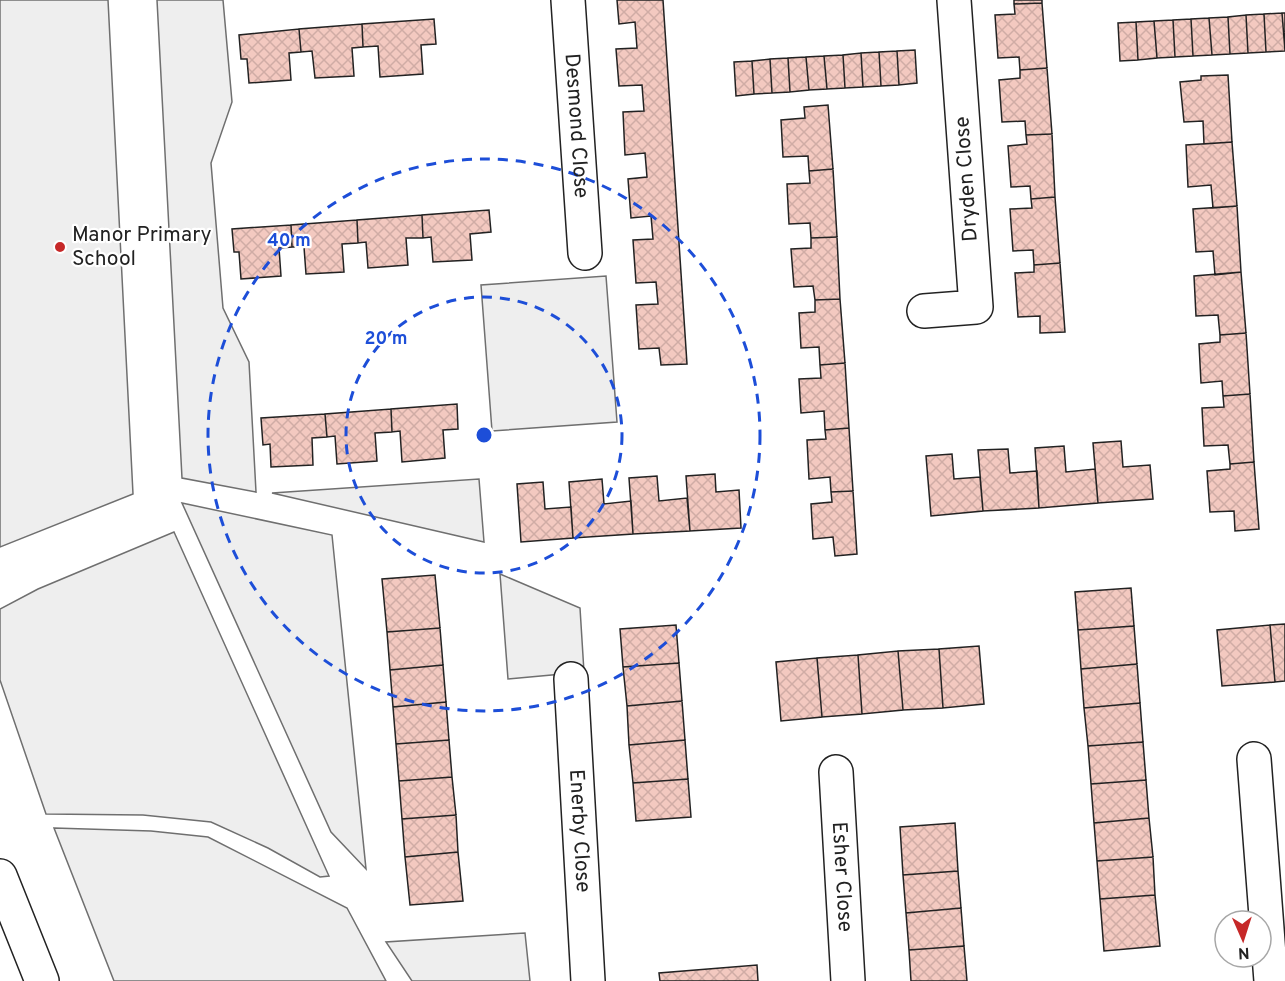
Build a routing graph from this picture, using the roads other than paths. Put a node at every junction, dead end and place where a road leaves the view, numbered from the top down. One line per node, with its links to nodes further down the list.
1 (568, 0): 3 (street, Desmond Close)
2 (954, 0): 4 (street, Dryden Close)
3 (585, 253)
4 (924, 311)
5 (571, 679): 10 (street, Enerby Close)
6 (1254, 759): 12 (street)
7 (836, 772): 11 (street, Esher Close)
8 (0, 876): 9 (street)
9 (42, 981)
10 (588, 981)
11 (848, 981)
12 (1271, 981)

